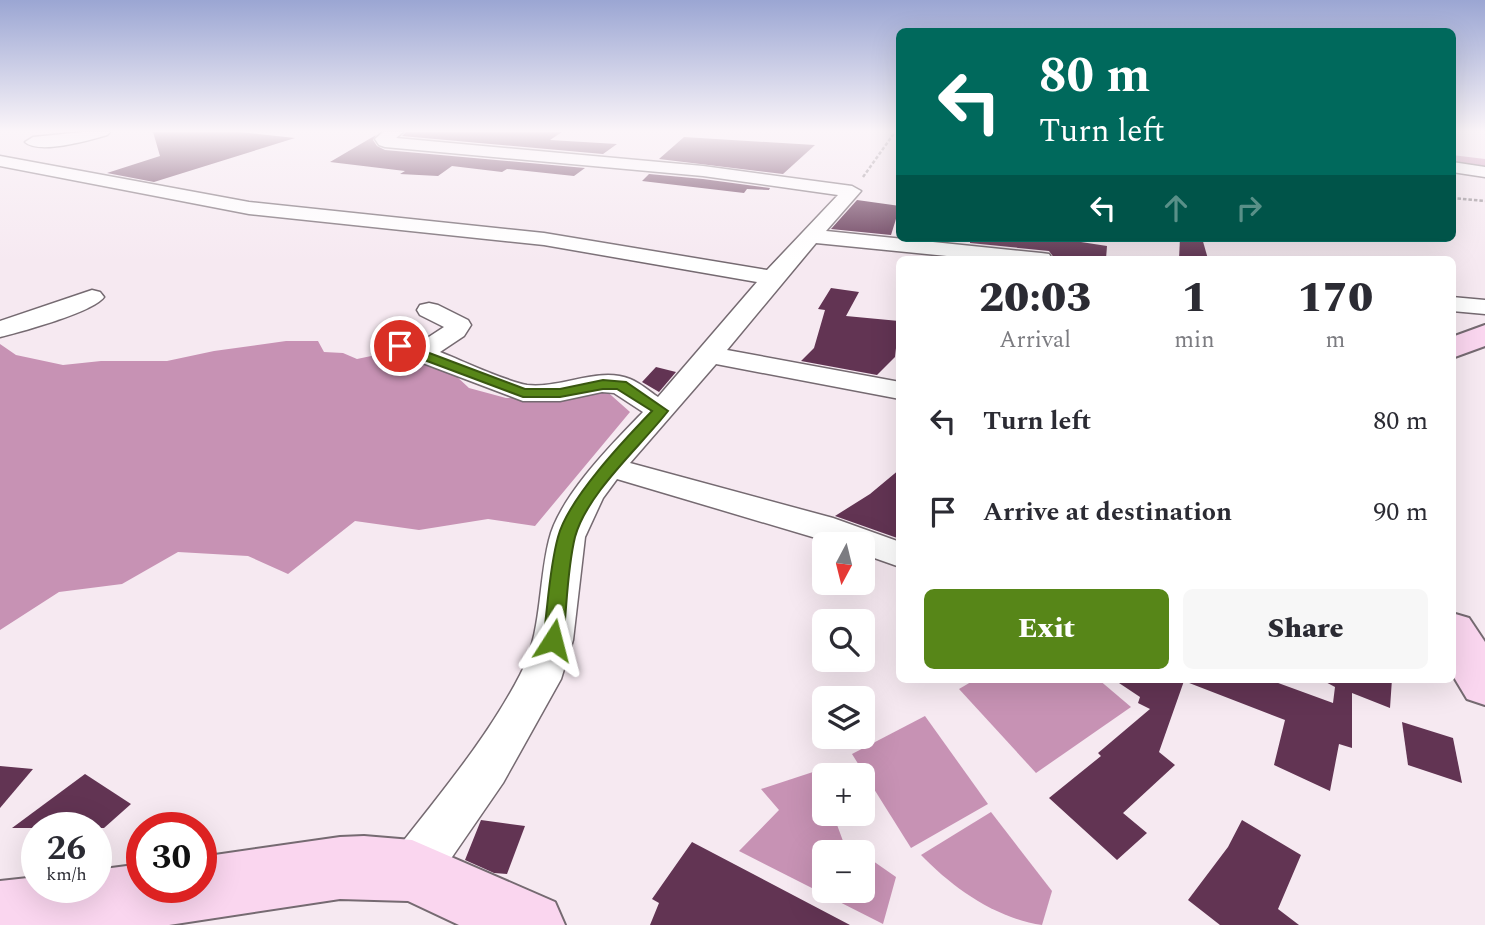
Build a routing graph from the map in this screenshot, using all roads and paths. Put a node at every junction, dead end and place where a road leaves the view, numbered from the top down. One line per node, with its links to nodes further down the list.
1 (75, 175): 9 (street)
2 (737, 175): 4 (street)
3 (862, 175): 4 (path)
4 (851, 189): 7 (street)
5 (1456, 198): 6 (path)
6 (1485, 201)
7 (812, 236): 8 (street); 9 (street)
8 (1011, 256)
9 (772, 278): 17 (street)
10 (92, 297): 14 (street)
11 (1456, 304): 12 (street)
12 (1485, 307)
13 (429, 310): 19 (street)
14 (0, 329)
15 (1485, 334): 16 (main road)
16 (1456, 347)
17 (710, 355): 18 (street); 19 (street)
18 (896, 390)
19 (649, 402): 20 (street)
20 (610, 467): 21 (street); 24 (street)
21 (896, 554)
22 (1456, 637): 23 (main road)
23 (1485, 684)
24 (412, 871): 25 (main road); 26 (main road)
25 (0, 914)
26 (525, 924)

